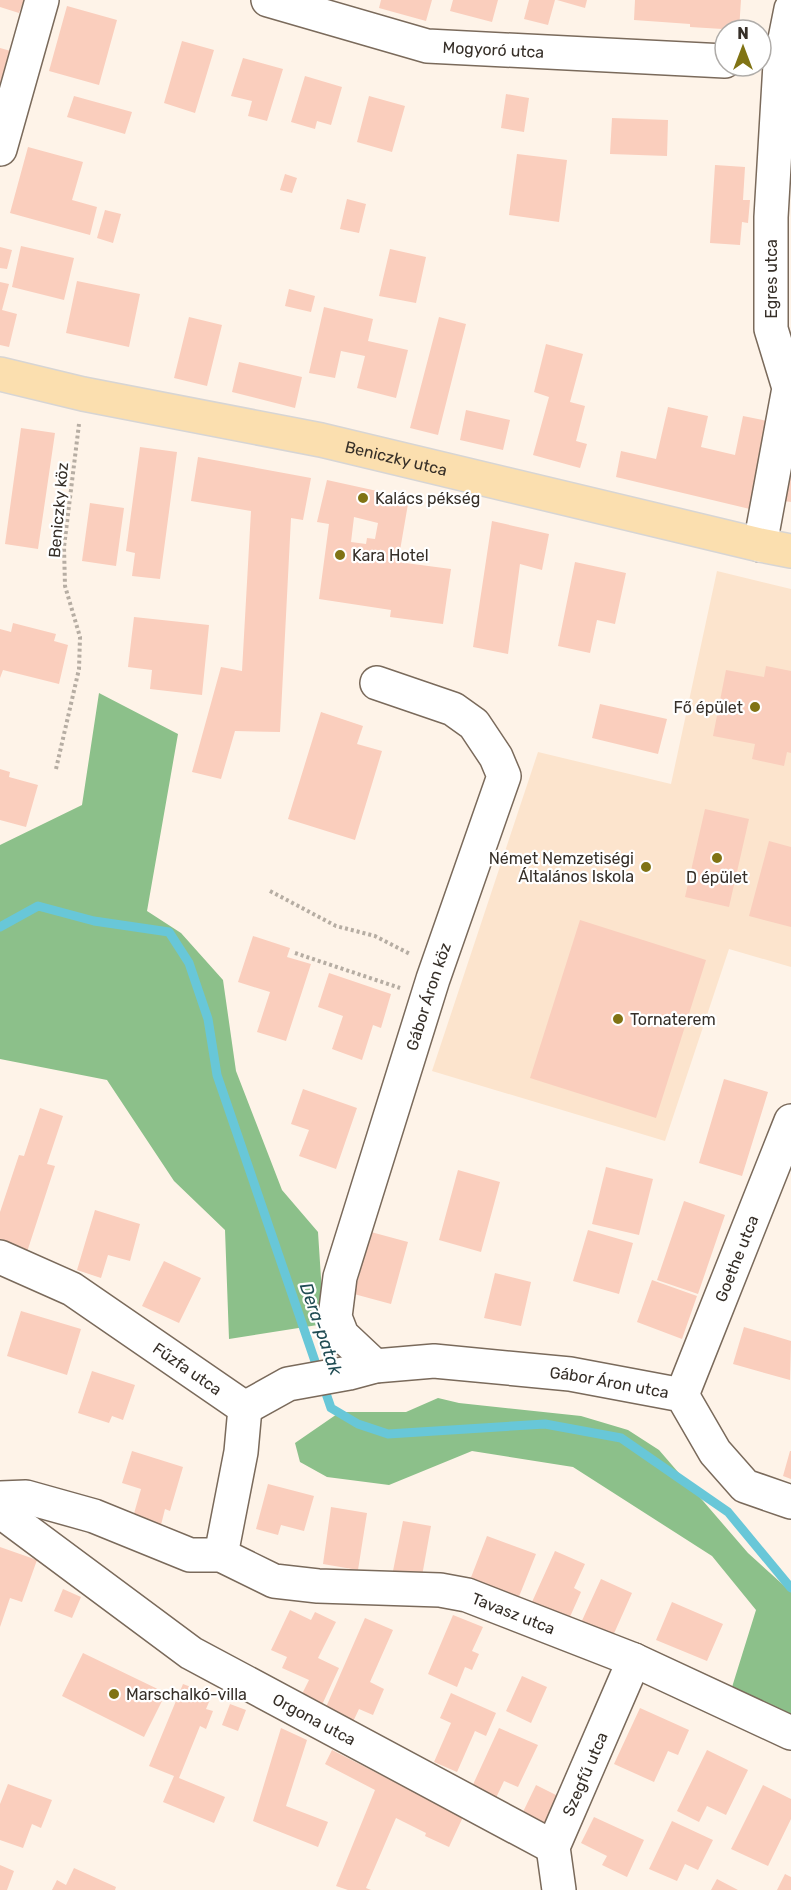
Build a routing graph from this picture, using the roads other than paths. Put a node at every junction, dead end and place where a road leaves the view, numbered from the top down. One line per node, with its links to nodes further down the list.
1 (42, 0): 6 (street)
2 (268, 0): 4 (street, Mogyoró utca)
3 (791, 9): 5 (street, Egres utca)
4 (713, 60)
5 (777, 64): 8 (street, Egres utca)
6 (0, 149)
7 (0, 374): 9 (main road, Beniczky utca)
8 (790, 388): 9 (street, Egres utca)
9 (775, 548)
10 (377, 683): 13 (street, Gábor Áron köz)
11 (791, 1121): 14 (street, Goethe utca)
12 (0, 1257): 15 (street, Fűzfa utca)
13 (362, 1370): 14 (street, Gábor Áron utca); 15 (street, Gábor Áron utca)
14 (682, 1395): 17 (street, Gábor Áron utca)
15 (245, 1408): 19 (street)
16 (0, 1498): 19 (street)
17 (791, 1502)
18 (0, 1511): 22 (street, Orgona utca)
19 (221, 1555): 20 (street, Tavasz utca)
20 (634, 1660): 21 (street, Tavasz utca); 22 (street, Szegfű utca)
21 (791, 1733)
22 (553, 1847): 23 (street)
23 (561, 1889)

